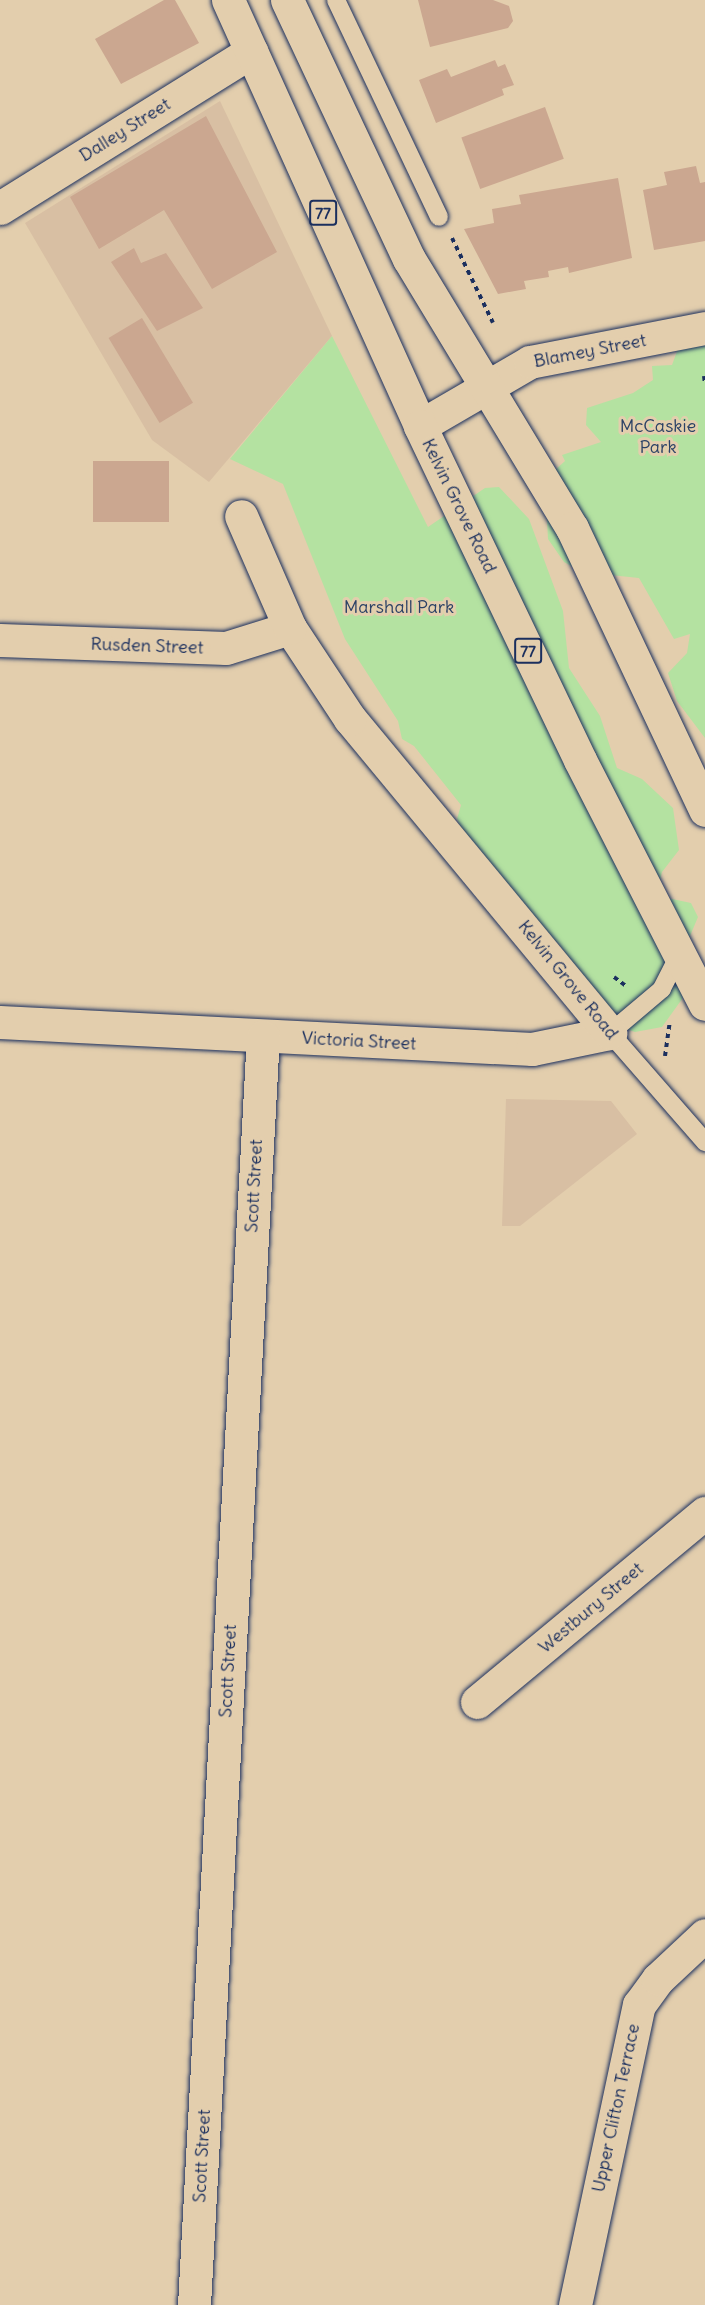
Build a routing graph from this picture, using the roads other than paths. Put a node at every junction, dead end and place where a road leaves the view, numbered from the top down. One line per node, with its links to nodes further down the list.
1 (228, 0): 4 (street, Kelvin Grove Road / 77)
2 (286, 0): 8 (street)
3 (336, 0): 6 (lane)
4 (251, 52): 5 (street, Dalley Street); 9 (street, Kelvin Grove Road / 77)
5 (0, 208)
6 (439, 217)
7 (705, 328): 8 (street, Blamey Street)
8 (487, 384): 9 (street, Blamey Street); 13 (street)
9 (420, 426): 14 (street, Kelvin Grove Road / 77)
10 (241, 516): 11 (street, Kelvin Grove Road)
11 (290, 628): 12 (street, Rusden Street); 17 (street, Kelvin Grove Road)
12 (0, 640)
13 (705, 810)
14 (680, 955): 15 (street, Kelvin Grove Road / 77); 17 (lane, Victoria Street)
15 (705, 1004)
16 (0, 1022): 18 (street, Victoria Street)
17 (610, 1033): 18 (street, Victoria Street); 19 (lane, Kelvin Grove Road)
18 (263, 1037): 23 (street, Scott Street)
19 (705, 1142)
20 (705, 1513): 21 (street, Westbury Street)
21 (477, 1702)
22 (705, 1935): 24 (street, Upper Clifton Terrace)
23 (194, 2305)
24 (575, 2305)

